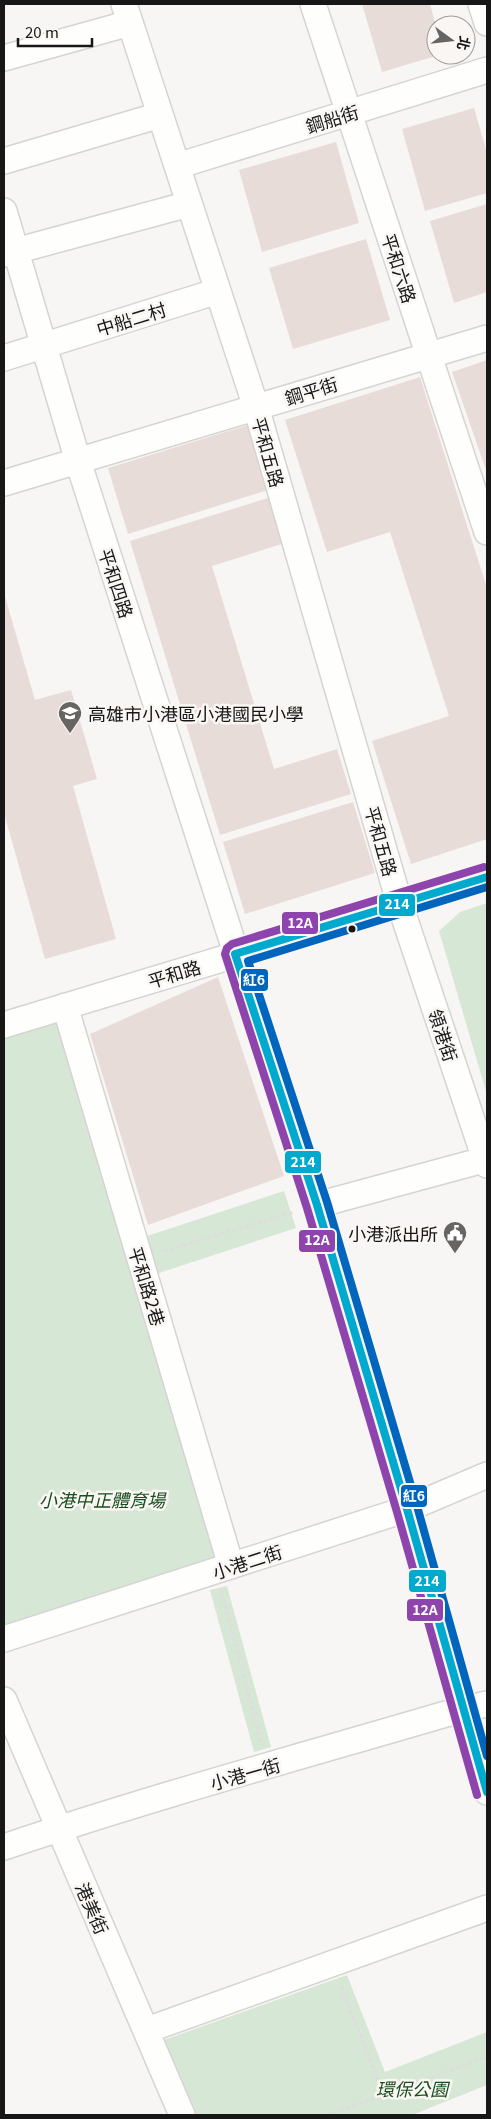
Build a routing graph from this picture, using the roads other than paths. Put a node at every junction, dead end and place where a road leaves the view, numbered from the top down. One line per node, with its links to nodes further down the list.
1 (313, 4): 7 (street, 平和六路)
2 (481, 4): 4 (street)
3 (127, 13): 5 (street); 8 (street, 平和五路)
4 (487, 23)
5 (4, 58)
6 (487, 70): 7 (street, 鋼船街)
7 (348, 113): 10 (street, 鋼船街); 17 (street, 平和六路)
8 (160, 115): 9 (street); 10 (street, 平和五路)
9 (4, 161)
10 (177, 166): 11 (street, 平和五路)
11 (189, 204): 13 (street); 14 (street, 平和五路)
12 (4, 211): 13 (street, 平和四路)
13 (10, 252): 16 (street, 平和四路)
14 (218, 291): 16 (street, 中船二村); 19 (street, 平和五路)
15 (487, 338): 17 (street, 鋼平街)
16 (43, 344): 18 (street, 中船二村); 20 (street, 平和四路)
17 (428, 355): 19 (street, 鋼平街); 22 (street, 平和六路)
18 (4, 358)
19 (256, 406): 20 (street, 鋼平街); 24 (street, 平和五路)
20 (78, 460): 21 (street, 鋼平街); 25 (street, 平和四路)
21 (4, 483)
22 (487, 532)
23 (487, 877): 24 (street, 平和路)
24 (400, 905): 25 (street, 平和路); 28 (street, 領港街)
25 (235, 954): 26 (street, 平和路); 29 (street, 平和四路)
26 (65, 1006): 27 (street, 平和路); 32 (street, 平和路2巷)
27 (4, 1025)
28 (487, 1161): 29 (street)
29 (316, 1206): 31 (street, 平和四路)
30 (487, 1475): 31 (street, 小港二街)
31 (407, 1509): 32 (street, 小港二街); 36 (street, 平和四路)
32 (224, 1568): 33 (street, 小港二街)
33 (4, 1639)
34 (4, 1700): 38 (street, 港美街)
35 (487, 1704): 36 (street, 小港一街)
36 (463, 1709): 37 (street, 平和四路); 38 (street, 小港一街)
37 (487, 1792)
38 (58, 1828): 39 (street, 小港一街); 41 (street, 港美街)
39 (4, 1847)
40 (487, 1908): 41 (street)
41 (147, 2030): 42 (street, 港美街)
42 (182, 2115)

